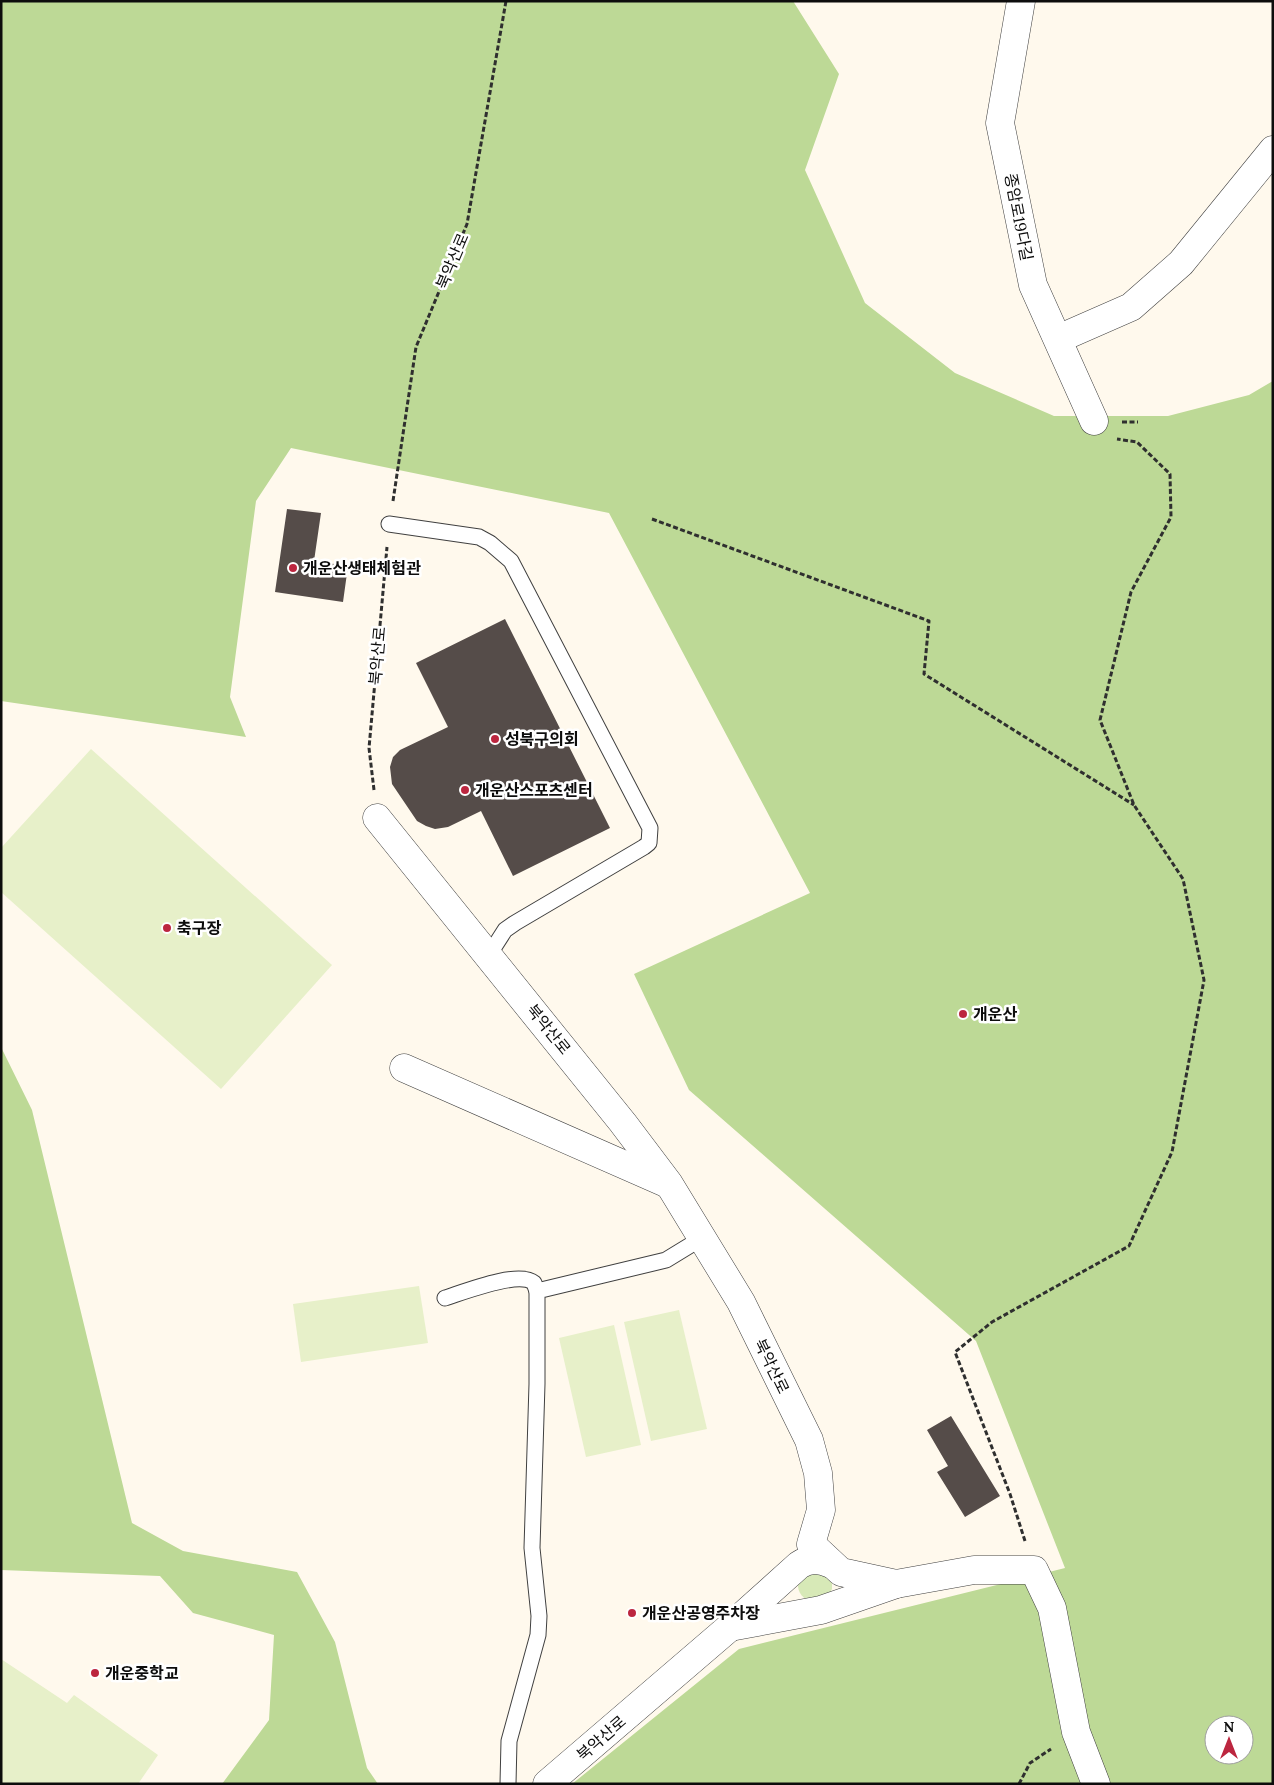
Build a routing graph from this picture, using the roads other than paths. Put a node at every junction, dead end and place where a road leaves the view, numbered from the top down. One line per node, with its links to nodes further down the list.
1 (1020, 1): 3 (street, 종암로19다길)
2 (1273, 150): 3 (street)
3 (1058, 339): 4 (street, 종암로19다길)
4 (1094, 421)
5 (389, 524): 7 (lane)
6 (378, 818): 7 (street, 북악산로)
7 (489, 954): 9 (street, 북악산로)
8 (404, 1068): 9 (street)
9 (668, 1184): 10 (street, 북악산로)
10 (702, 1238): 11 (lane); 13 (street, 북악산로)
11 (537, 1291): 12 (lane); 19 (lane)
12 (445, 1298)
13 (799, 1562): 14 (street); 17 (street); 18 (street)
14 (836, 1568): 15 (street); 16 (street)
15 (896, 1584): 16 (street, 북악산로); 21 (street)
16 (837, 1604): 17 (street, 북악산로)
17 (806, 1613): 18 (street, 북악산로)
18 (730, 1628): 20 (street, 북악산로)
19 (508, 1784)
20 (547, 1784)
21 (1096, 1784)

